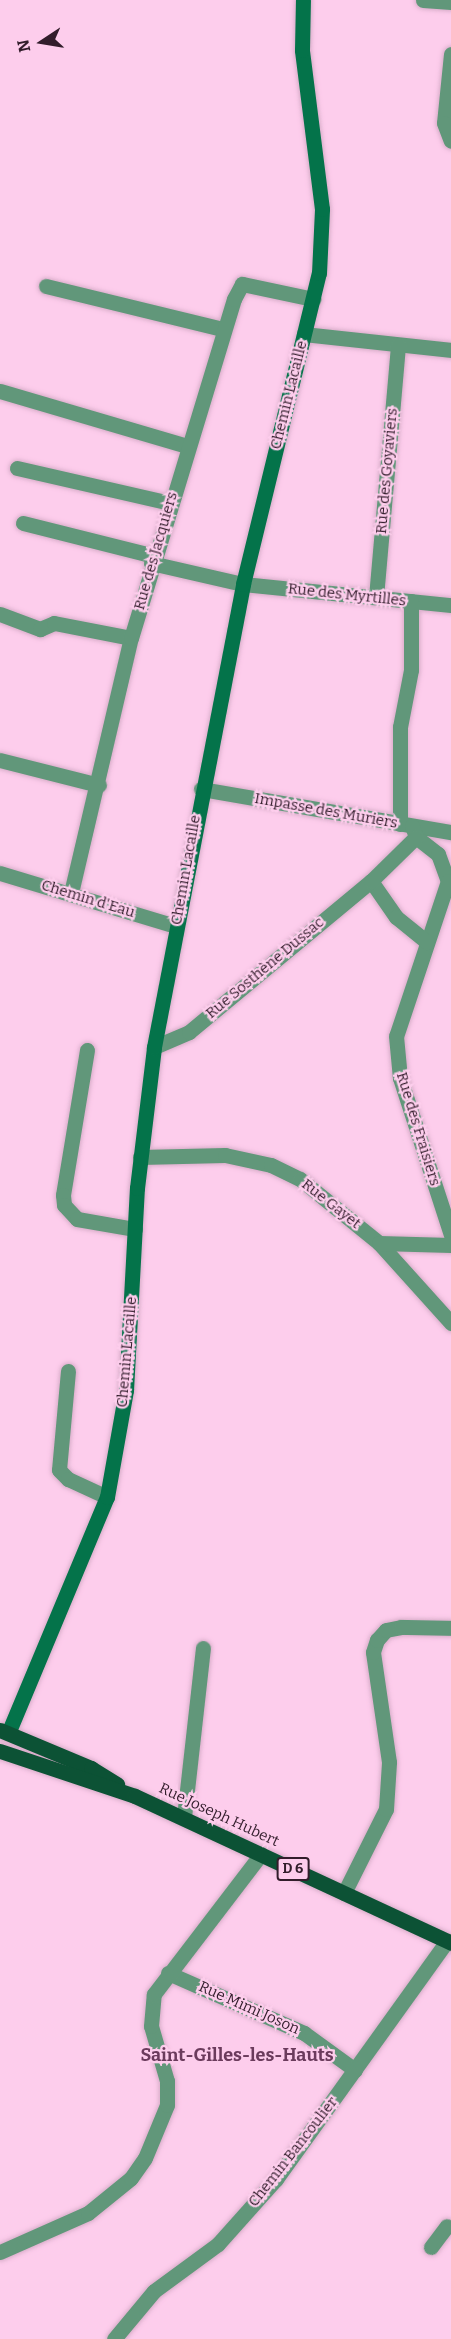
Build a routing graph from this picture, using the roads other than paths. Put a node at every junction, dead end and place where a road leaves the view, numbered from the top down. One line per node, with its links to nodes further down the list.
1 (303, 0): 7 (street, Chemin Lacaille)
2 (423, 0): 3 (street)
3 (451, 2)
4 (451, 54): 5 (street)
5 (451, 141)
6 (46, 286): 8 (street)
7 (313, 300): 8 (street, Rue des Jacquiers); 9 (street, Chemin Lacaille)
8 (223, 329): 13 (street, Rue des Jacquiers)
9 (304, 334): 10 (street); 18 (street, Chemin Lacaille)
10 (398, 345): 11 (street); 19 (street, Rue des Goyaviers)
11 (451, 350)
12 (0, 392): 13 (street)
13 (187, 446): 15 (street, Rue des Jacquiers)
14 (17, 468): 15 (street)
15 (170, 503): 17 (street, Rue des Jacquiers)
16 (23, 523): 17 (street, Rue des Myrtilles)
17 (153, 560): 18 (street, Rue des Myrtilles); 23 (street, Rue des Jacquiers)
18 (243, 584): 19 (street, Rue des Myrtilles); 26 (street, Chemin Lacaille)
19 (376, 597): 20 (street, Rue des Myrtilles)
20 (411, 601): 21 (street, Rue des Myrtilles); 27 (street)
21 (451, 605)
22 (0, 614): 23 (street)
23 (131, 638): 25 (street, Rue des Jacquiers)
24 (0, 760): 25 (street)
25 (99, 785): 31 (street, Rue des Jacquiers)
26 (201, 789): 27 (street, Impasse des Muriers); 32 (street, Chemin Lacaille)
27 (409, 829): 28 (street, Impasse des Muriers); 30 (street, Rue Sosthène Dussac); 33 (street, Rue des Fraisiers)
28 (451, 832)
29 (0, 873): 31 (street, Chemin d'Eau)
30 (371, 881): 33 (street); 34 (street, Rue Sosthène Dussac)
31 (71, 893): 32 (street, Chemin d'Eau)
32 (176, 926): 34 (street, Chemin Lacaille)
33 (427, 942): 38 (street, Rue des Fraisiers)
34 (154, 1047): 36 (street, Chemin Lacaille)
35 (87, 1050): 37 (street)
36 (140, 1157): 37 (street, Chemin Lacaille); 39 (street, Rue Gayet)
37 (135, 1229): 43 (street, Chemin Lacaille)
38 (451, 1235)
39 (379, 1243): 40 (street); 41 (street, Rue Gayet)
40 (451, 1245)
41 (451, 1323)
42 (68, 1371): 43 (street)
43 (107, 1497): 46 (street, Chemin Lacaille)
44 (451, 1628): 51 (street)
45 (203, 1648): 49 (street)
46 (3, 1732): 48 (main road, Rue Joseph Hubert / D 6)
47 (0, 1751): 48 (main road, Rue Joseph Hubert / D 6)
48 (135, 1796): 49 (main road, Rue Joseph Hubert / D 6)
49 (184, 1817): 50 (main road, Rue Joseph Hubert / D 6)
50 (261, 1854): 51 (main road, Rue Joseph Hubert / D 6); 53 (street)
51 (344, 1893): 52 (main road, Rue Joseph Hubert / D 6)
52 (449, 1942): 54 (street, Chemin Bancoulier)
53 (168, 1973): 54 (street, Rue Mimi Joson); 57 (street)
54 (355, 2070): 58 (street, Chemin Bancoulier)
55 (450, 2225): 56 (street)
56 (431, 2247)
57 (0, 2252)
58 (114, 2339)

